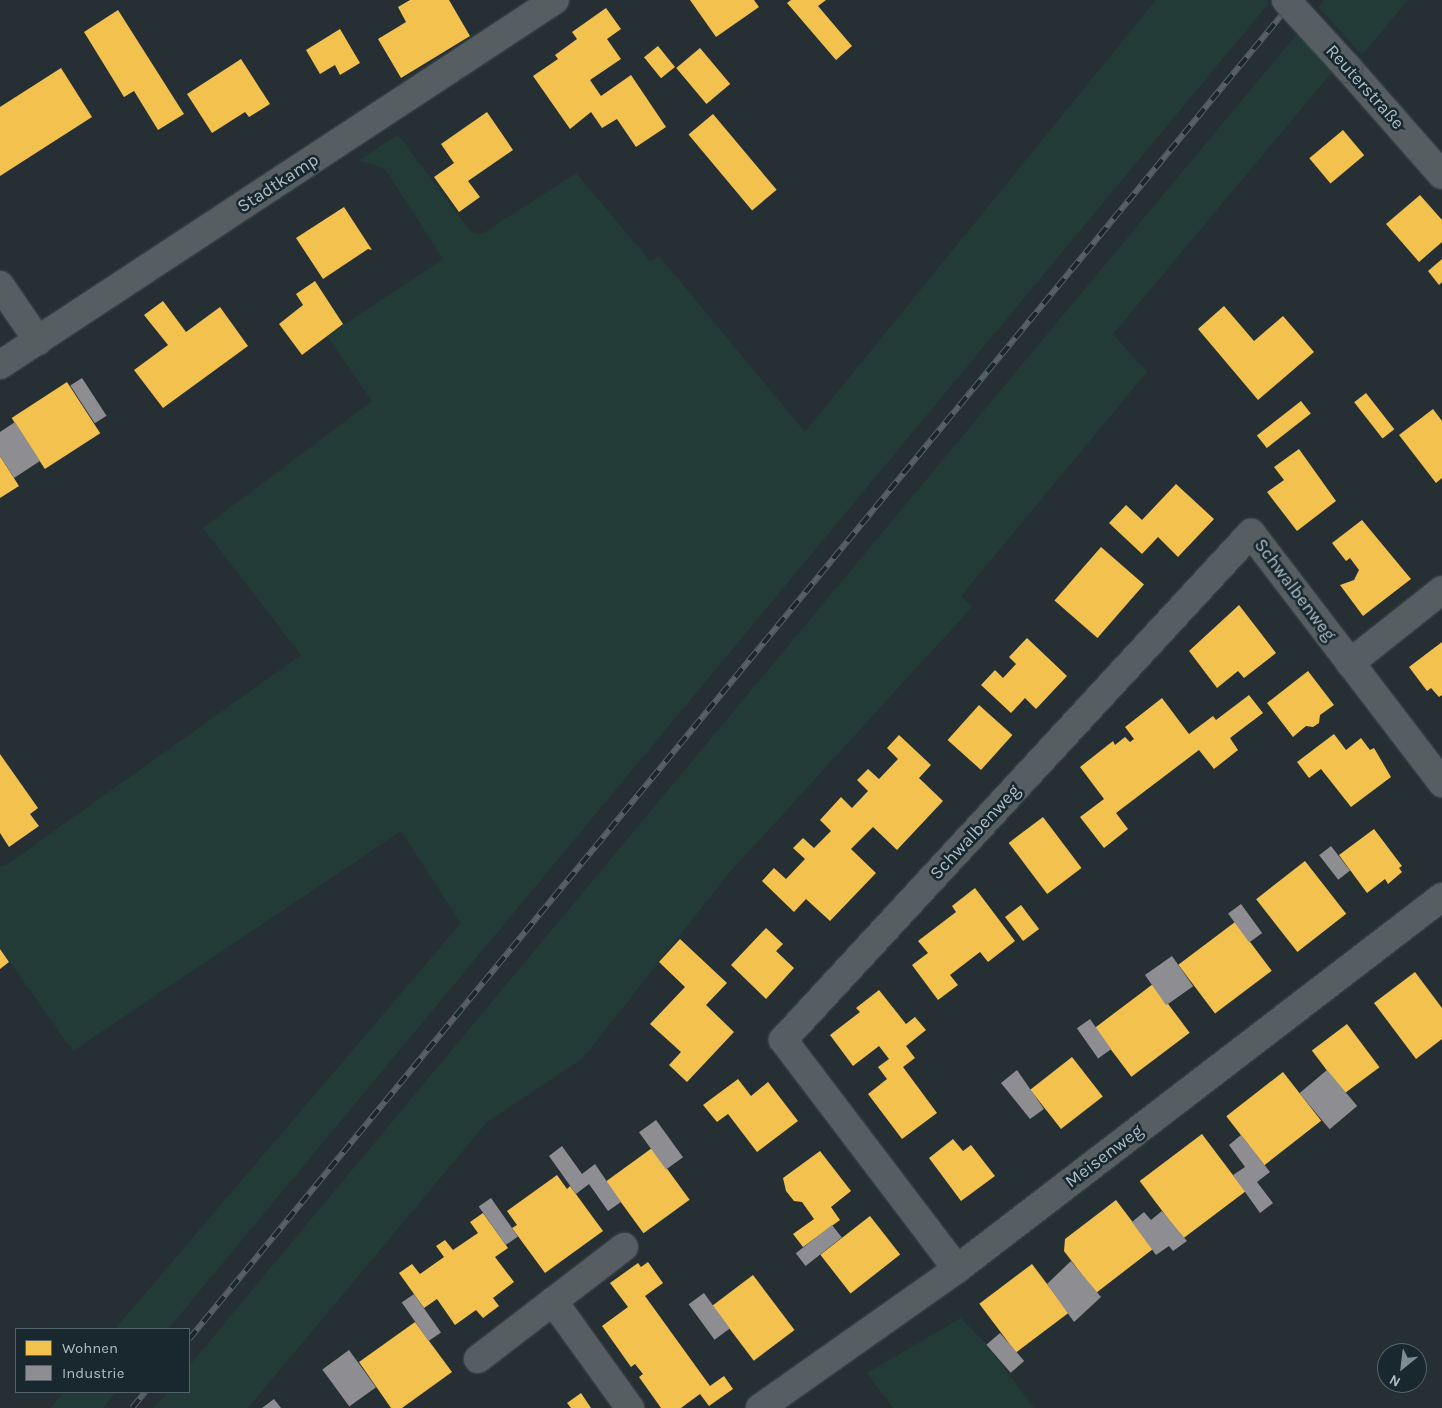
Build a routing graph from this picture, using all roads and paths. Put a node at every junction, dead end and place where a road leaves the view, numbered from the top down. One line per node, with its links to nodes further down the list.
1 (556, 0): 5 (street, Stadtkamp)
2 (1286, 0): 3 (street, Reuterstraße, bridge)
3 (1442, 175)
4 (0, 285): 5 (street)
5 (38, 341): 6 (street, Stadtkamp)
6 (0, 365)
7 (1442, 590): 8 (street)
8 (1350, 663): 9 (street, Schwalbenweg); 12 (street, Schwalbenweg)
9 (1442, 783)
10 (1442, 897): 12 (street, Meisenweg)
11 (624, 1247): 13 (street)
12 (957, 1269): 16 (street, Meisenweg)
13 (554, 1302): 14 (street); 15 (street)
14 (478, 1359)
15 (630, 1408)
16 (760, 1408)

